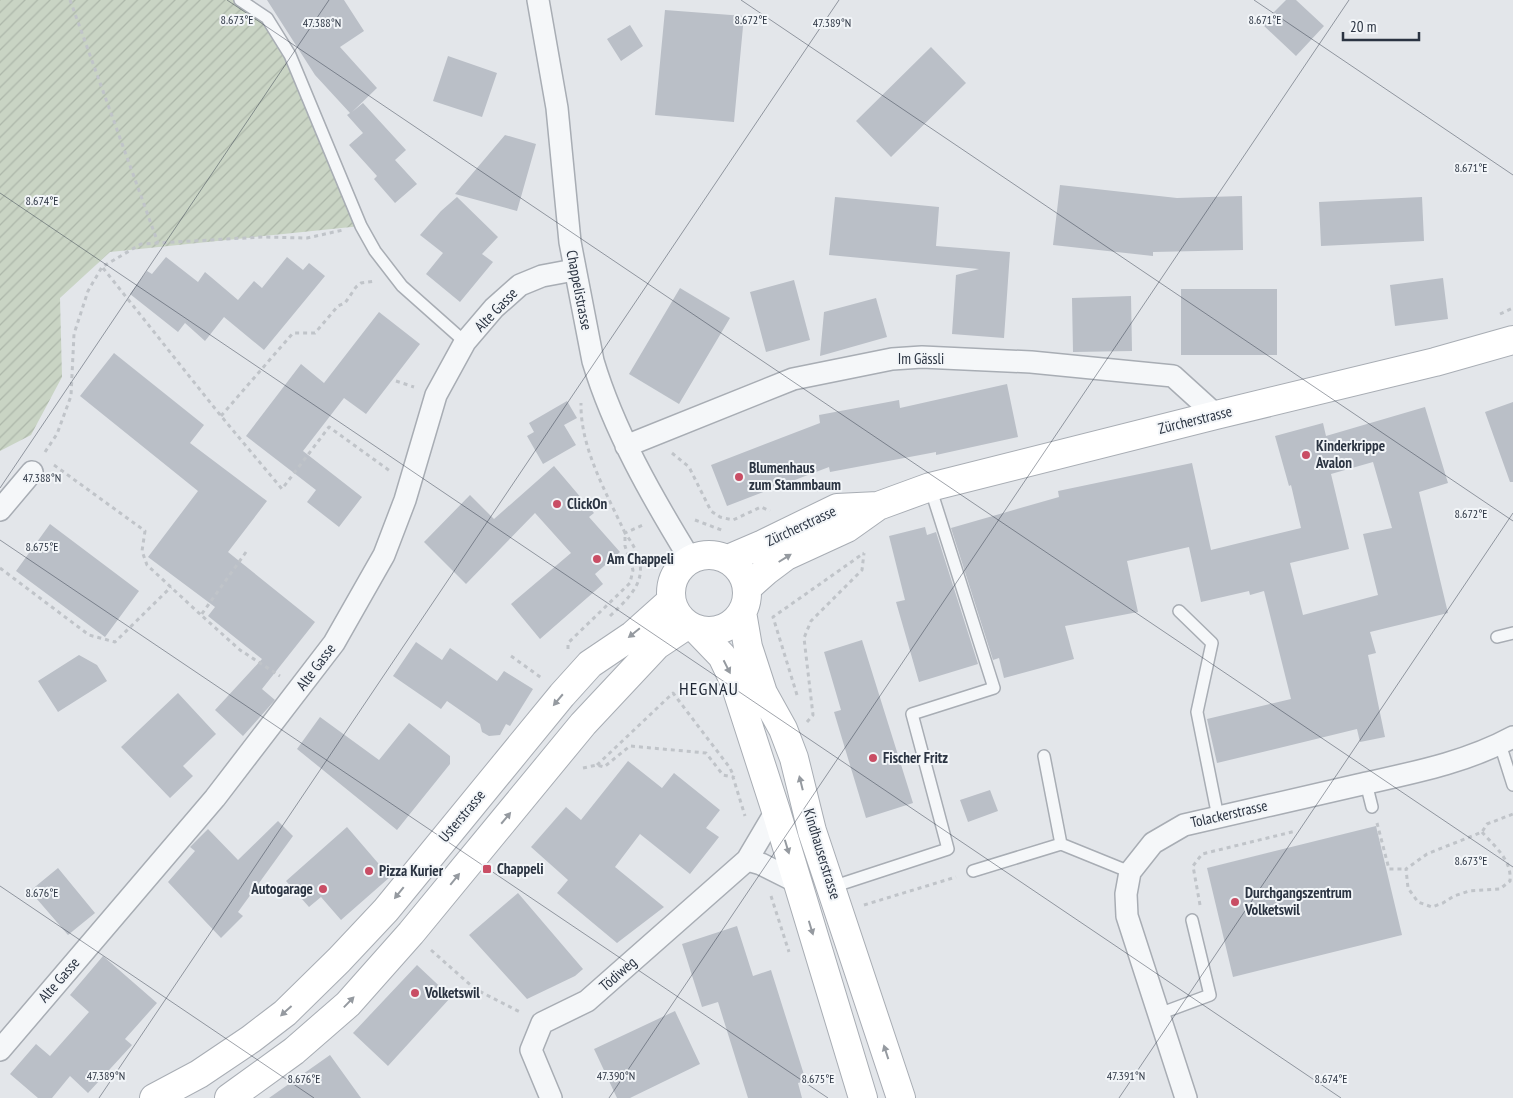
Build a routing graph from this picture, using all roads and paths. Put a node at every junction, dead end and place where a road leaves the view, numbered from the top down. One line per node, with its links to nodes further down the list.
1 (70, 0): 5 (path)
2 (240, 0): 4 (lane)
3 (538, 0): 7 (street, Chappelistrasse)
4 (361, 226): 5 (path); 8 (lane)
5 (158, 242): 6 (path)
6 (102, 267): 13 (path); 16 (path)
7 (574, 270): 10 (street, Alte Gasse); 11 (street, Chappelistrasse)
8 (391, 274): 10 (lane); 13 (path)
9 (1513, 340): 12 (main road, Zürcherstrasse)
10 (465, 342): 17 (street, Alte Gasse)
11 (599, 380): 15 (street, Chappelistrasse); 24 (path)
12 (1216, 414): 14 (street, Im Gässli); 18 (main road, Zürcherstrasse)
13 (221, 416): 17 (path)
14 (648, 438): 15 (street, Im Gässli); 20 (path)
15 (626, 446): 26 (street, Chappelistrasse)
16 (37, 464): 21 (street); 30 (path)
17 (409, 485): 41 (street, Alte Gasse)
18 (930, 487): 19 (main road, Zürcherstrasse); 63 (lane)
19 (878, 506): 27 (main road, Zürcherstrasse); 31 (main road, Zürcherstrasse, one-way to 19)
20 (761, 507)
21 (0, 510)
22 (688, 518): 23 (path)
23 (726, 531)
24 (625, 533): 29 (path); 39 (path)
25 (246, 552): 34 (path)
26 (690, 559): 27 (main road); 32 (main road)
27 (728, 559): 31 (main road)
28 (0, 568): 30 (path)
29 (639, 582)
30 (171, 588): 34 (path)
31 (745, 600): 35 (main road); 63 (main road, Kindhauserstrasse, one-way to 31)
32 (671, 601): 35 (main road); 71 (main road, Usterstrasse, one-way to 71)
33 (1179, 611): 54 (lane)
34 (201, 615): 41 (path)
35 (692, 627): 52 (main road, one-way to 52); 66 (main road, one-way to 35)
36 (1513, 633): 37 (lane)
37 (1497, 637)
38 (511, 656): 40 (path)
39 (568, 657)
40 (526, 667)
41 (300, 689): 70 (street, Alte Gasse)
42 (673, 693): 47 (path)
43 (797, 698): 44 (path)
44 (803, 716)
45 (1507, 740): 49 (street, Tolackerstrasse); 50 (lane)
46 (1044, 756): 57 (lane)
47 (597, 765): 48 (path); 58 (path)
48 (575, 770)
49 (1366, 784): 51 (lane); 54 (street, Tolackerstrasse)
50 (1513, 785)
51 (1372, 808): 59 (path)
52 (776, 812): 58 (street, Tödiweg); 62 (main road, one-way to 62)
53 (1513, 814): 56 (path)
54 (1218, 817): 61 (street, Tolackerstrasse)
55 (1296, 830): 65 (path)
56 (1482, 832): 59 (path); 59 (path)
57 (1061, 844): 60 (lane); 61 (lane)
58 (754, 857): 62 (street); 67 (path); 69 (street, Tödiweg)
59 (1406, 869)
60 (973, 871): 64 (path)
61 (1130, 872): 68 (street, Tolackerstrasse)
62 (797, 882): 74 (main road, one-way to 74)
63 (832, 887): 75 (main road, Kindhauserstrasse, one-way to 63)
64 (861, 906)
65 (1192, 920): 68 (lane)
66 (411, 933): 69 (path); 72 (main road, one-way to 66)
67 (790, 958)
68 (1159, 1014): 76 (street, Tolackerstrasse)
69 (542, 1023): 73 (street)
70 (4, 1039)
71 (154, 1098)
72 (229, 1098)
73 (551, 1098)
74 (863, 1098)
75 (901, 1098)
76 (1186, 1098)

